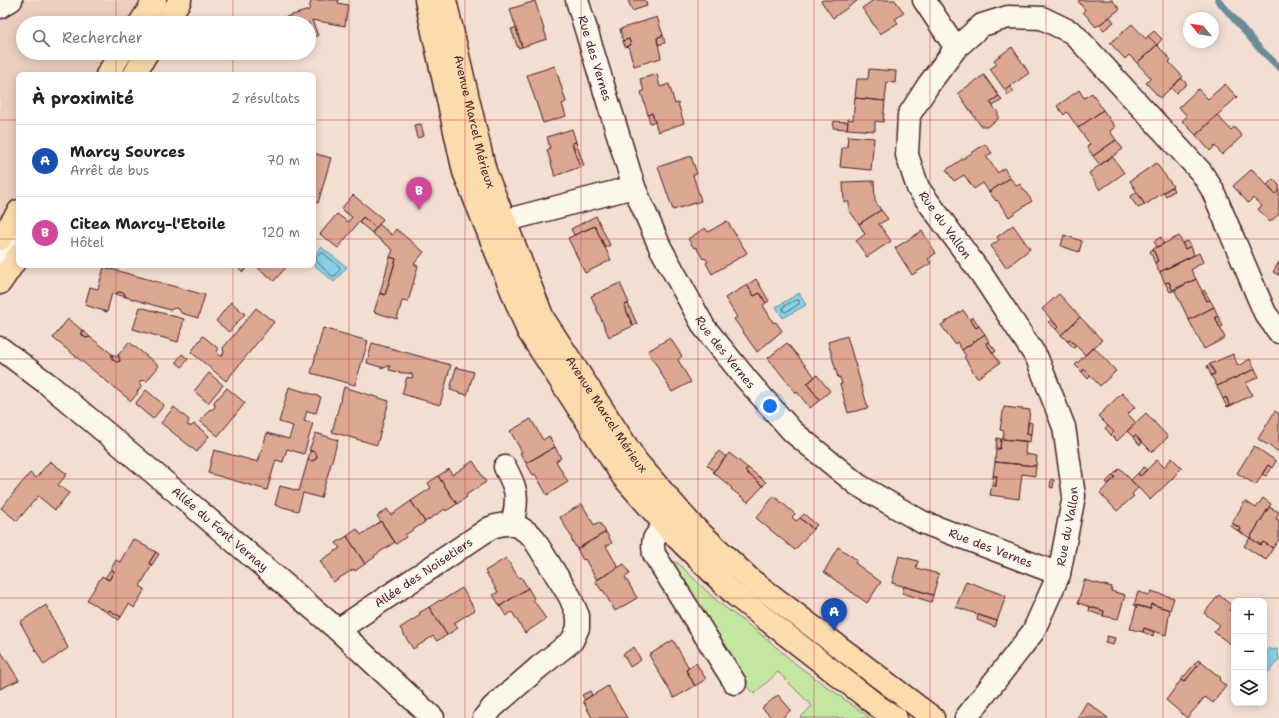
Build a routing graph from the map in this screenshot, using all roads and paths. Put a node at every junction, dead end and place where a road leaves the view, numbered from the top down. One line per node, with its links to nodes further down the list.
1 (11, 0): 8 (street)
2 (155, 0): 9 (main road)
3 (180, 0): 10 (main road)
4 (426, 0): 28 (main road, Avenue Marcel Mérieux)
5 (446, 0): 17 (main road, Avenue Marcel Mérieux)
6 (577, 0): 16 (street, Rue des Vernes)
7 (924, 0): 11 (street)
8 (0, 7)
9 (145, 16)
10 (170, 16)
11 (956, 48): 24 (street, Rue du Vallon); 29 (street, Rue du Vallon)
12 (117, 60): 14 (main road)
13 (143, 60): 15 (main road)
14 (109, 72)
15 (136, 72)
16 (634, 188): 17 (street); 29 (street, Rue des Vernes)
17 (505, 222): 35 (main road, Avenue Marcel Mérieux)
18 (16, 225): 20 (main road)
19 (16, 227): 22 (street)
20 (0, 239)
21 (16, 259): 23 (main road)
22 (0, 262)
23 (0, 283)
24 (1279, 332)
25 (0, 348): 30 (street, Allée du Font Vernay)
26 (505, 466): 27 (street)
27 (512, 524): 30 (street, Allée des Noisetiers); 33 (street)
28 (666, 525): 31 (street); 34 (main road, Avenue Marcel Mérieux)
29 (1059, 574): 36 (street, Rue du Vallon)
30 (338, 630): 32 (street, Allée du Font Vernay)
31 (735, 683)
32 (433, 718)
33 (484, 718)
34 (896, 718)
35 (933, 718)
36 (966, 718)

